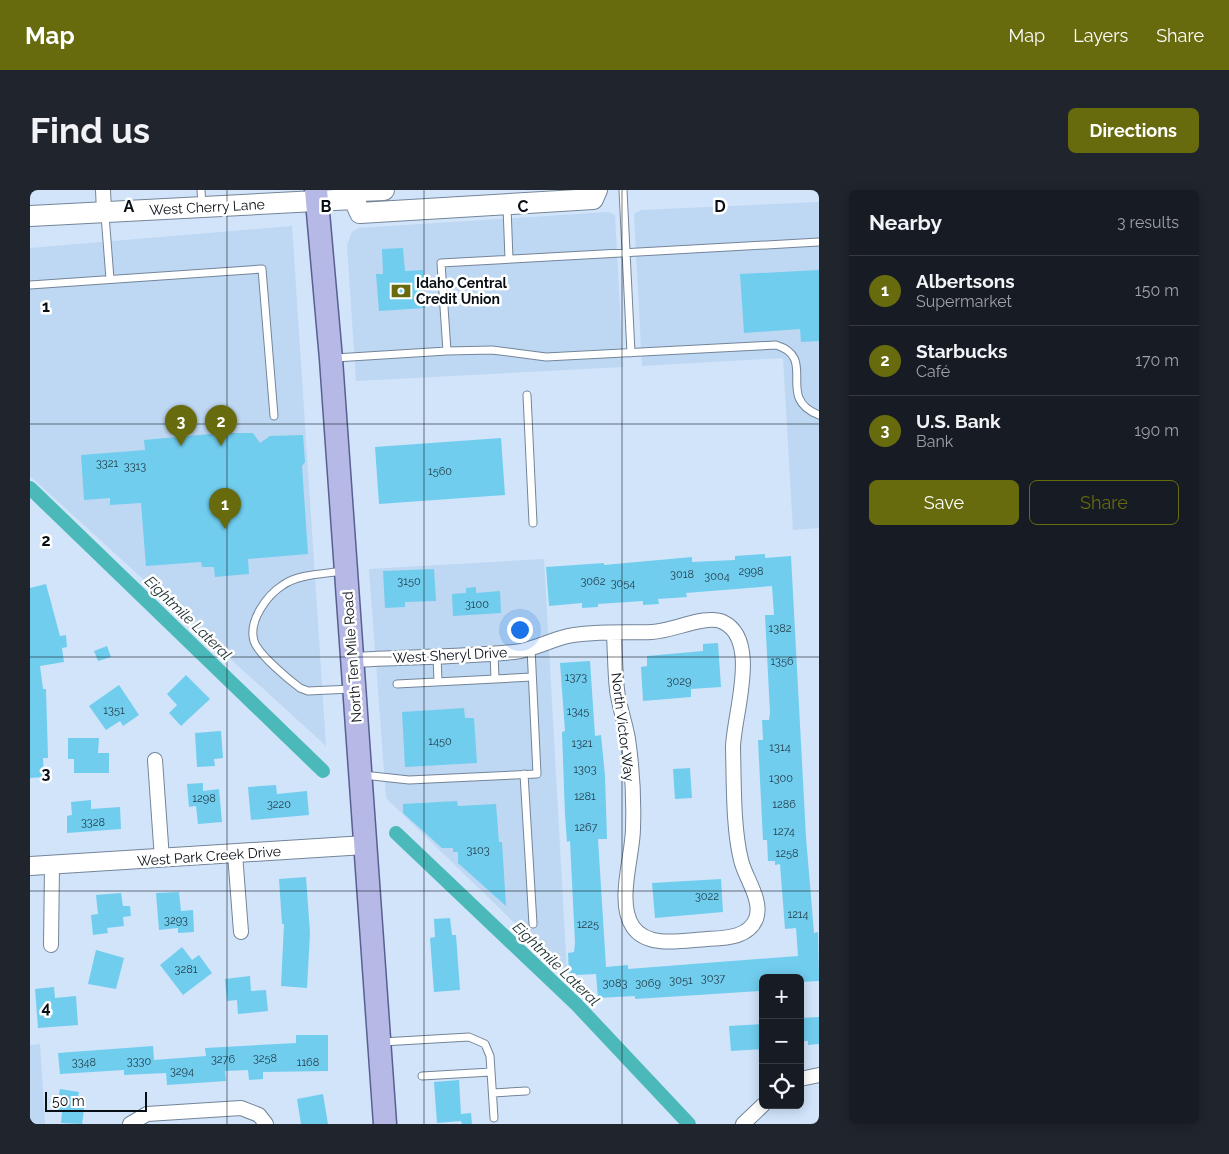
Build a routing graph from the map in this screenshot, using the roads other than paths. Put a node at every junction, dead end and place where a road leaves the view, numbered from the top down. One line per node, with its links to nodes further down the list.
1 (103, 190): 9 (street)
2 (384, 190): 7 (main road, West Cherry Lane)
3 (597, 190): 8 (main road)
4 (623, 190): 12 (lane)
5 (317, 196): 6 (main road, West Cherry Lane); 7 (main road, West Cherry Lane); 18 (main road, North Ten Mile Road)
6 (202, 198): 9 (main road, West Cherry Lane)
7 (354, 199): 8 (main road)
8 (507, 204): 13 (lane)
9 (104, 212): 10 (main road, West Cherry Lane); 14 (lane)
10 (30, 216)
11 (819, 242): 12 (lane)
12 (627, 252): 13 (lane); 17 (lane)
13 (509, 259): 16 (lane)
14 (110, 279): 15 (lane); 21 (lane)
15 (30, 285)
16 (447, 351): 17 (lane); 18 (lane)
17 (631, 353): 20 (lane)
18 (332, 358): 23 (main road, North Ten Mile Road)
19 (527, 395): 22 (lane)
20 (819, 415)
21 (274, 416)
22 (533, 523)
23 (346, 571): 28 (main road, North Ten Mile Road); 33 (lane)
24 (614, 634): 25 (street, West Sheryl Drive); 44 (street, North Victor Way); 44 (street, West Sheryl Drive)
25 (531, 648): 26 (street, West Sheryl Drive); 29 (lane)
26 (494, 653): 27 (street, West Sheryl Drive); 30 (lane)
27 (437, 656): 28 (street, West Sheryl Drive); 31 (lane)
28 (352, 660): 33 (main road, North Ten Mile Road)
29 (532, 677): 30 (lane); 36 (lane)
30 (495, 679): 31 (lane)
31 (438, 682): 32 (lane)
32 (397, 684)
33 (354, 689): 35 (main road, North Ten Mile Road)
34 (155, 760): 39 (street)
35 (360, 774): 36 (lane); 37 (main road, North Ten Mile Road)
36 (524, 774): 42 (lane)
37 (366, 844): 38 (street, West Park Creek Drive); 46 (main road, North Ten Mile Road)
38 (235, 854): 39 (street, West Park Creek Drive); 43 (street)
39 (162, 859): 41 (street, West Park Creek Drive)
40 (30, 866): 41 (street, West Park Creek Drive)
41 (52, 866): 45 (street)
42 (533, 924)
43 (241, 932)
44 (640, 935)
45 (51, 945)
46 (379, 1042): 47 (lane); 57 (main road, North Ten Mile Road)
47 (491, 1072): 49 (lane); 52 (lane)
48 (819, 1075): 50 (street)
49 (422, 1076)
50 (804, 1078)
51 (526, 1091): 52 (lane)
52 (492, 1093): 54 (lane)
53 (759, 1109): 58 (street)
54 (494, 1118)
55 (263, 1119): 56 (street)
56 (130, 1124)
57 (385, 1124)
58 (743, 1124)

